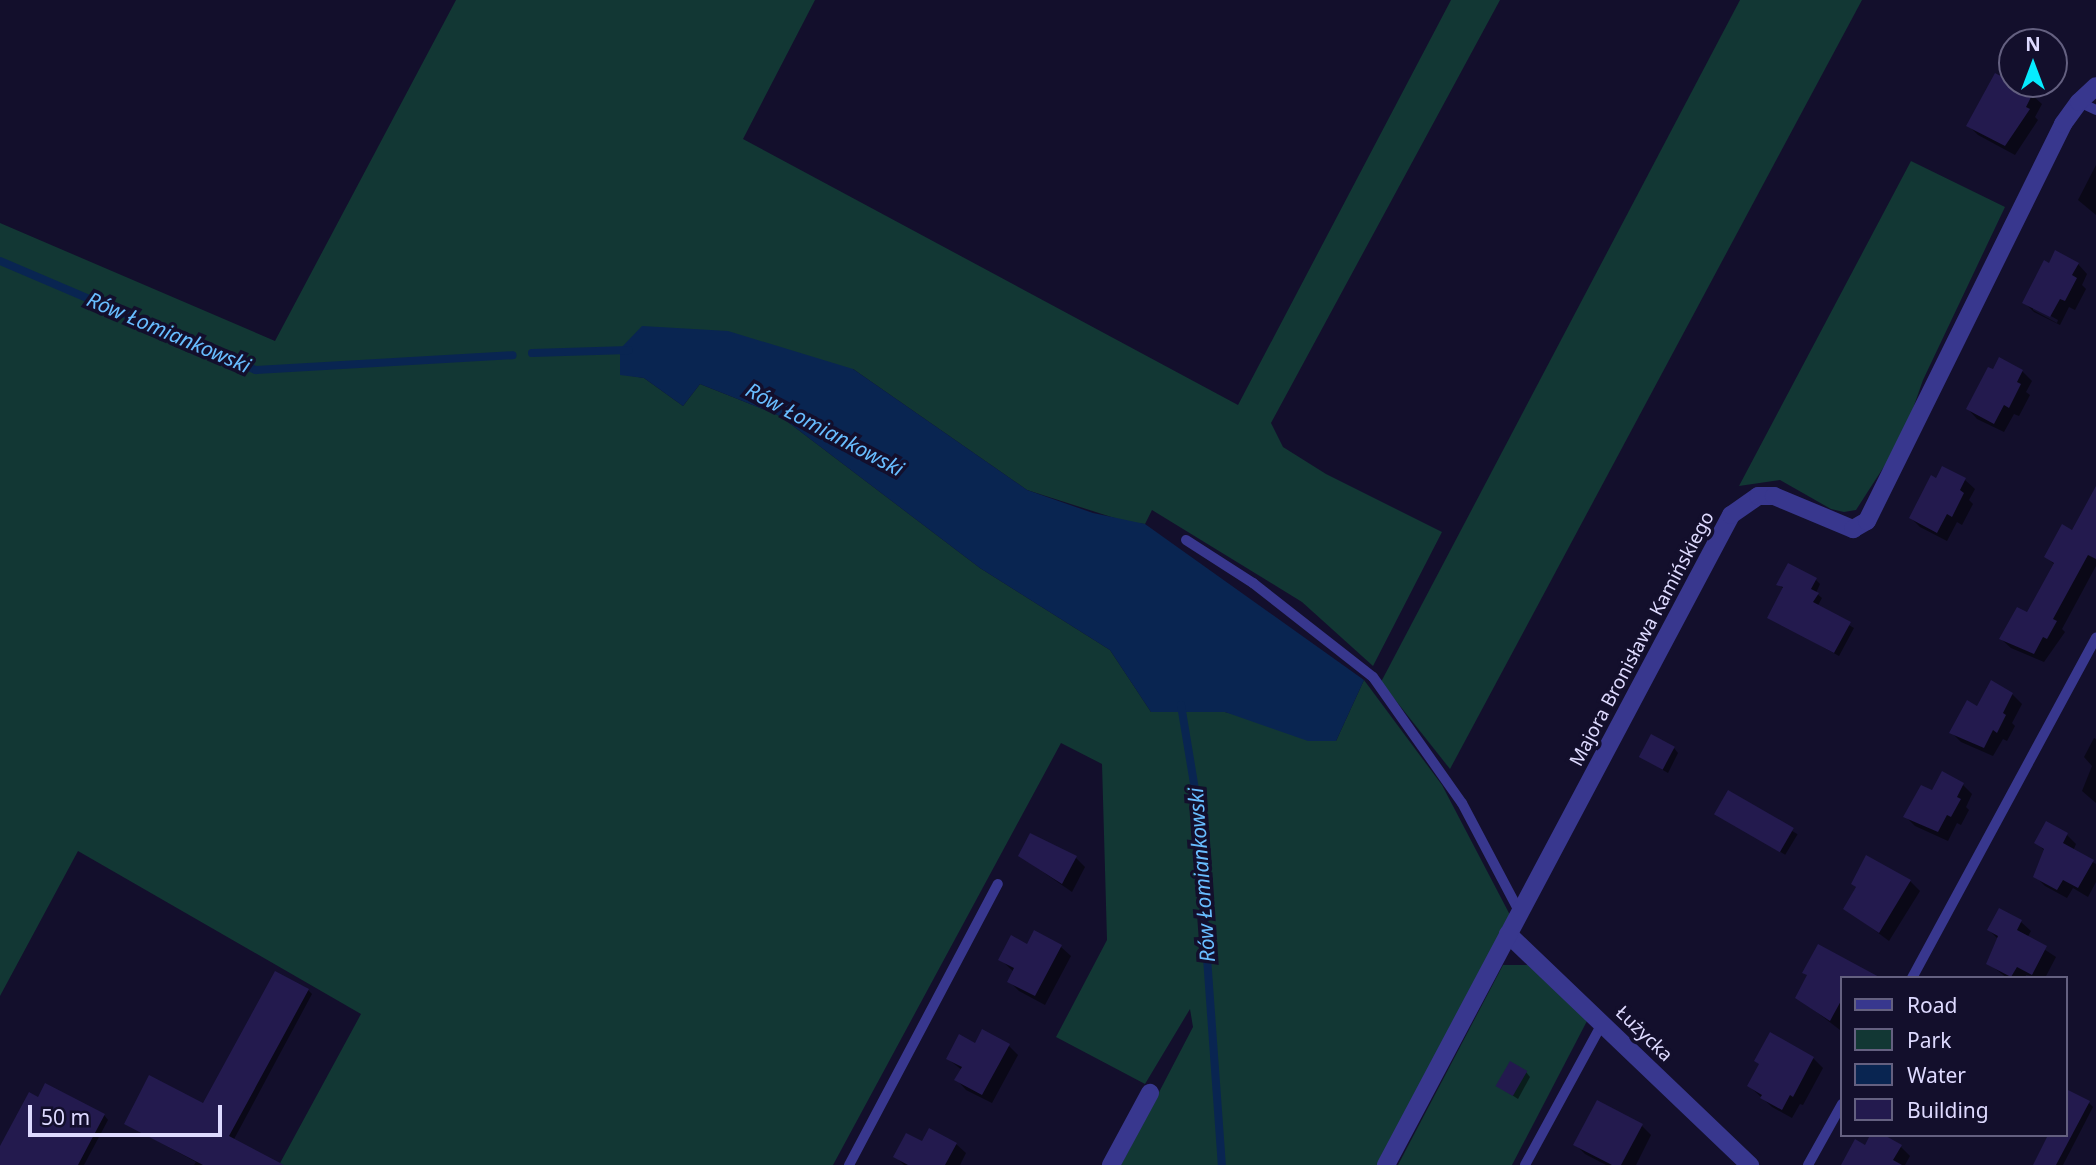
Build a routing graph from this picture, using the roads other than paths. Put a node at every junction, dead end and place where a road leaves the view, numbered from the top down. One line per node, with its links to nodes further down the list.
1 (2096, 86): 2 (street, Majora Bronisława Kamińskiego)
2 (2078, 102): 3 (lane); 7 (street, Majora Bronisława Kamińskiego)
3 (2096, 110)
4 (1186, 540): 7 (lane)
5 (2096, 638): 9 (lane)
6 (998, 884): 13 (lane)
7 (1520, 913): 8 (street, Majora Bronisława Kamińskiego)
8 (1508, 934): 10 (street, Łużycka); 15 (street, Majora Bronisława Kamińskiego)
9 (1913, 976)
10 (1602, 1024): 16 (lane); 17 (street, Łużycka)
11 (1150, 1093): 14 (street)
12 (1840, 1108): 18 (lane)
13 (849, 1165)
14 (1111, 1165)
15 (1386, 1165)
16 (1525, 1165)
17 (1750, 1165)
18 (1808, 1165)

